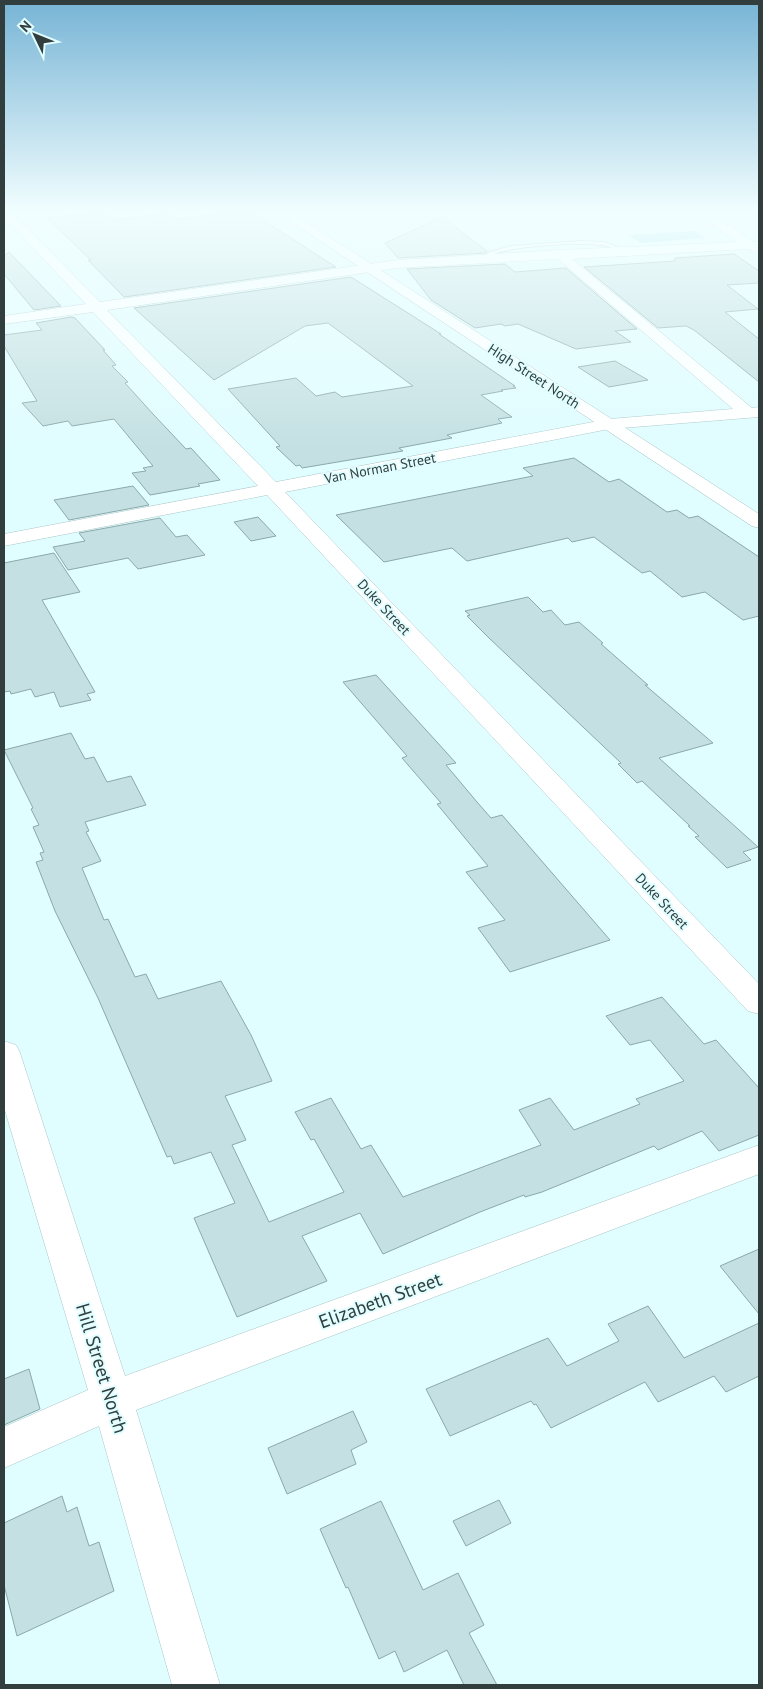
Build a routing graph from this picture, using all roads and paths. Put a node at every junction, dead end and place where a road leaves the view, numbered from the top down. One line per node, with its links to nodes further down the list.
1 (81, 292): 5 (street, Duke Street)
2 (204, 292): 5 (street)
3 (404, 292): 8 (street, High Street North)
4 (605, 292): 7 (street)
5 (95, 307): 6 (street); 9 (street, Duke Street)
6 (4, 320)
7 (753, 412): 8 (street, Van Norman Street)
8 (609, 424): 9 (street, Van Norman Street); 10 (street, High Street North)
9 (272, 489): 11 (street, Van Norman Street); 12 (street, Duke Street)
10 (759, 522)
11 (4, 540)
12 (759, 1004)
13 (4, 1053): 15 (street, Hill Street North)
14 (759, 1159): 15 (street, Elizabeth Street)
15 (112, 1400): 16 (street, Elizabeth Street); 17 (street, Hill Street North)
16 (4, 1448)
17 (196, 1685)

